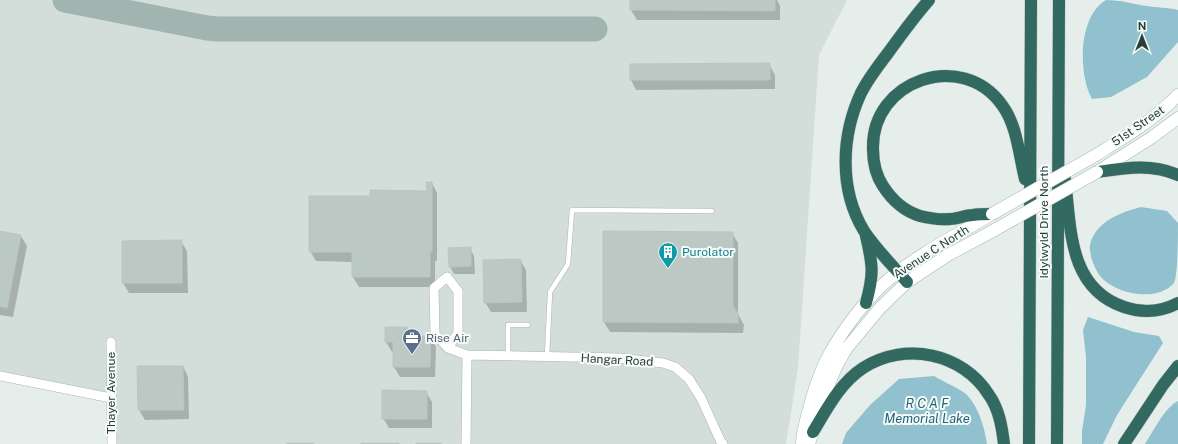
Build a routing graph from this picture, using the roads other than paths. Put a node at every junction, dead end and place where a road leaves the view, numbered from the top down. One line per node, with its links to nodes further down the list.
1 (929, 0): 12 (highway)
2 (1031, 0): 9 (highway, Idylwyld Drive North)
3 (1059, 0): 6 (highway, Idylwyld Drive North)
4 (1178, 95): 11 (main road, 51st Street, bridge)
5 (1178, 118): 7 (main road, 51st Street)
6 (1058, 126): 17 (highway); 35 (highway, Idylwyld Drive North)
7 (1097, 172): 8 (highway); 13 (main road, 51st Street, bridge)
8 (1178, 175)
9 (1030, 198): 11 (highway); 34 (highway, Idylwyld Drive North)
10 (712, 210): 23 (lane)
11 (992, 214): 14 (main road, Avenue C North)
12 (865, 231): 14 (highway); 16 (highway)
13 (991, 232): 15 (main road, Avenue C North)
14 (898, 272): 15 (highway); 16 (main road, Avenue C North)
15 (907, 282): 27 (main road, Avenue C North)
16 (866, 303): 31 (main road, Avenue C North)
17 (1178, 303)
18 (528, 325): 22 (lane)
19 (111, 342): 26 (street, Thayer Avenue)
20 (448, 348): 20 (street, Hangar Road); 21 (street, Hangar Road)
21 (467, 355): 22 (street, Hangar Road); 29 (street)
22 (508, 356): 23 (street, Hangar Road)
23 (547, 357): 30 (street, Hangar Road)
24 (1178, 366): 36 (highway)
25 (0, 376): 26 (street)
26 (111, 398): 28 (street, Thayer Avenue)
27 (813, 432): 32 (main road, Avenue C North); 33 (highway)
28 (112, 444)
29 (466, 444)
30 (723, 444)
31 (802, 444)
32 (809, 444)
33 (1004, 444)
34 (1029, 444)
35 (1057, 444)
36 (1124, 444)

